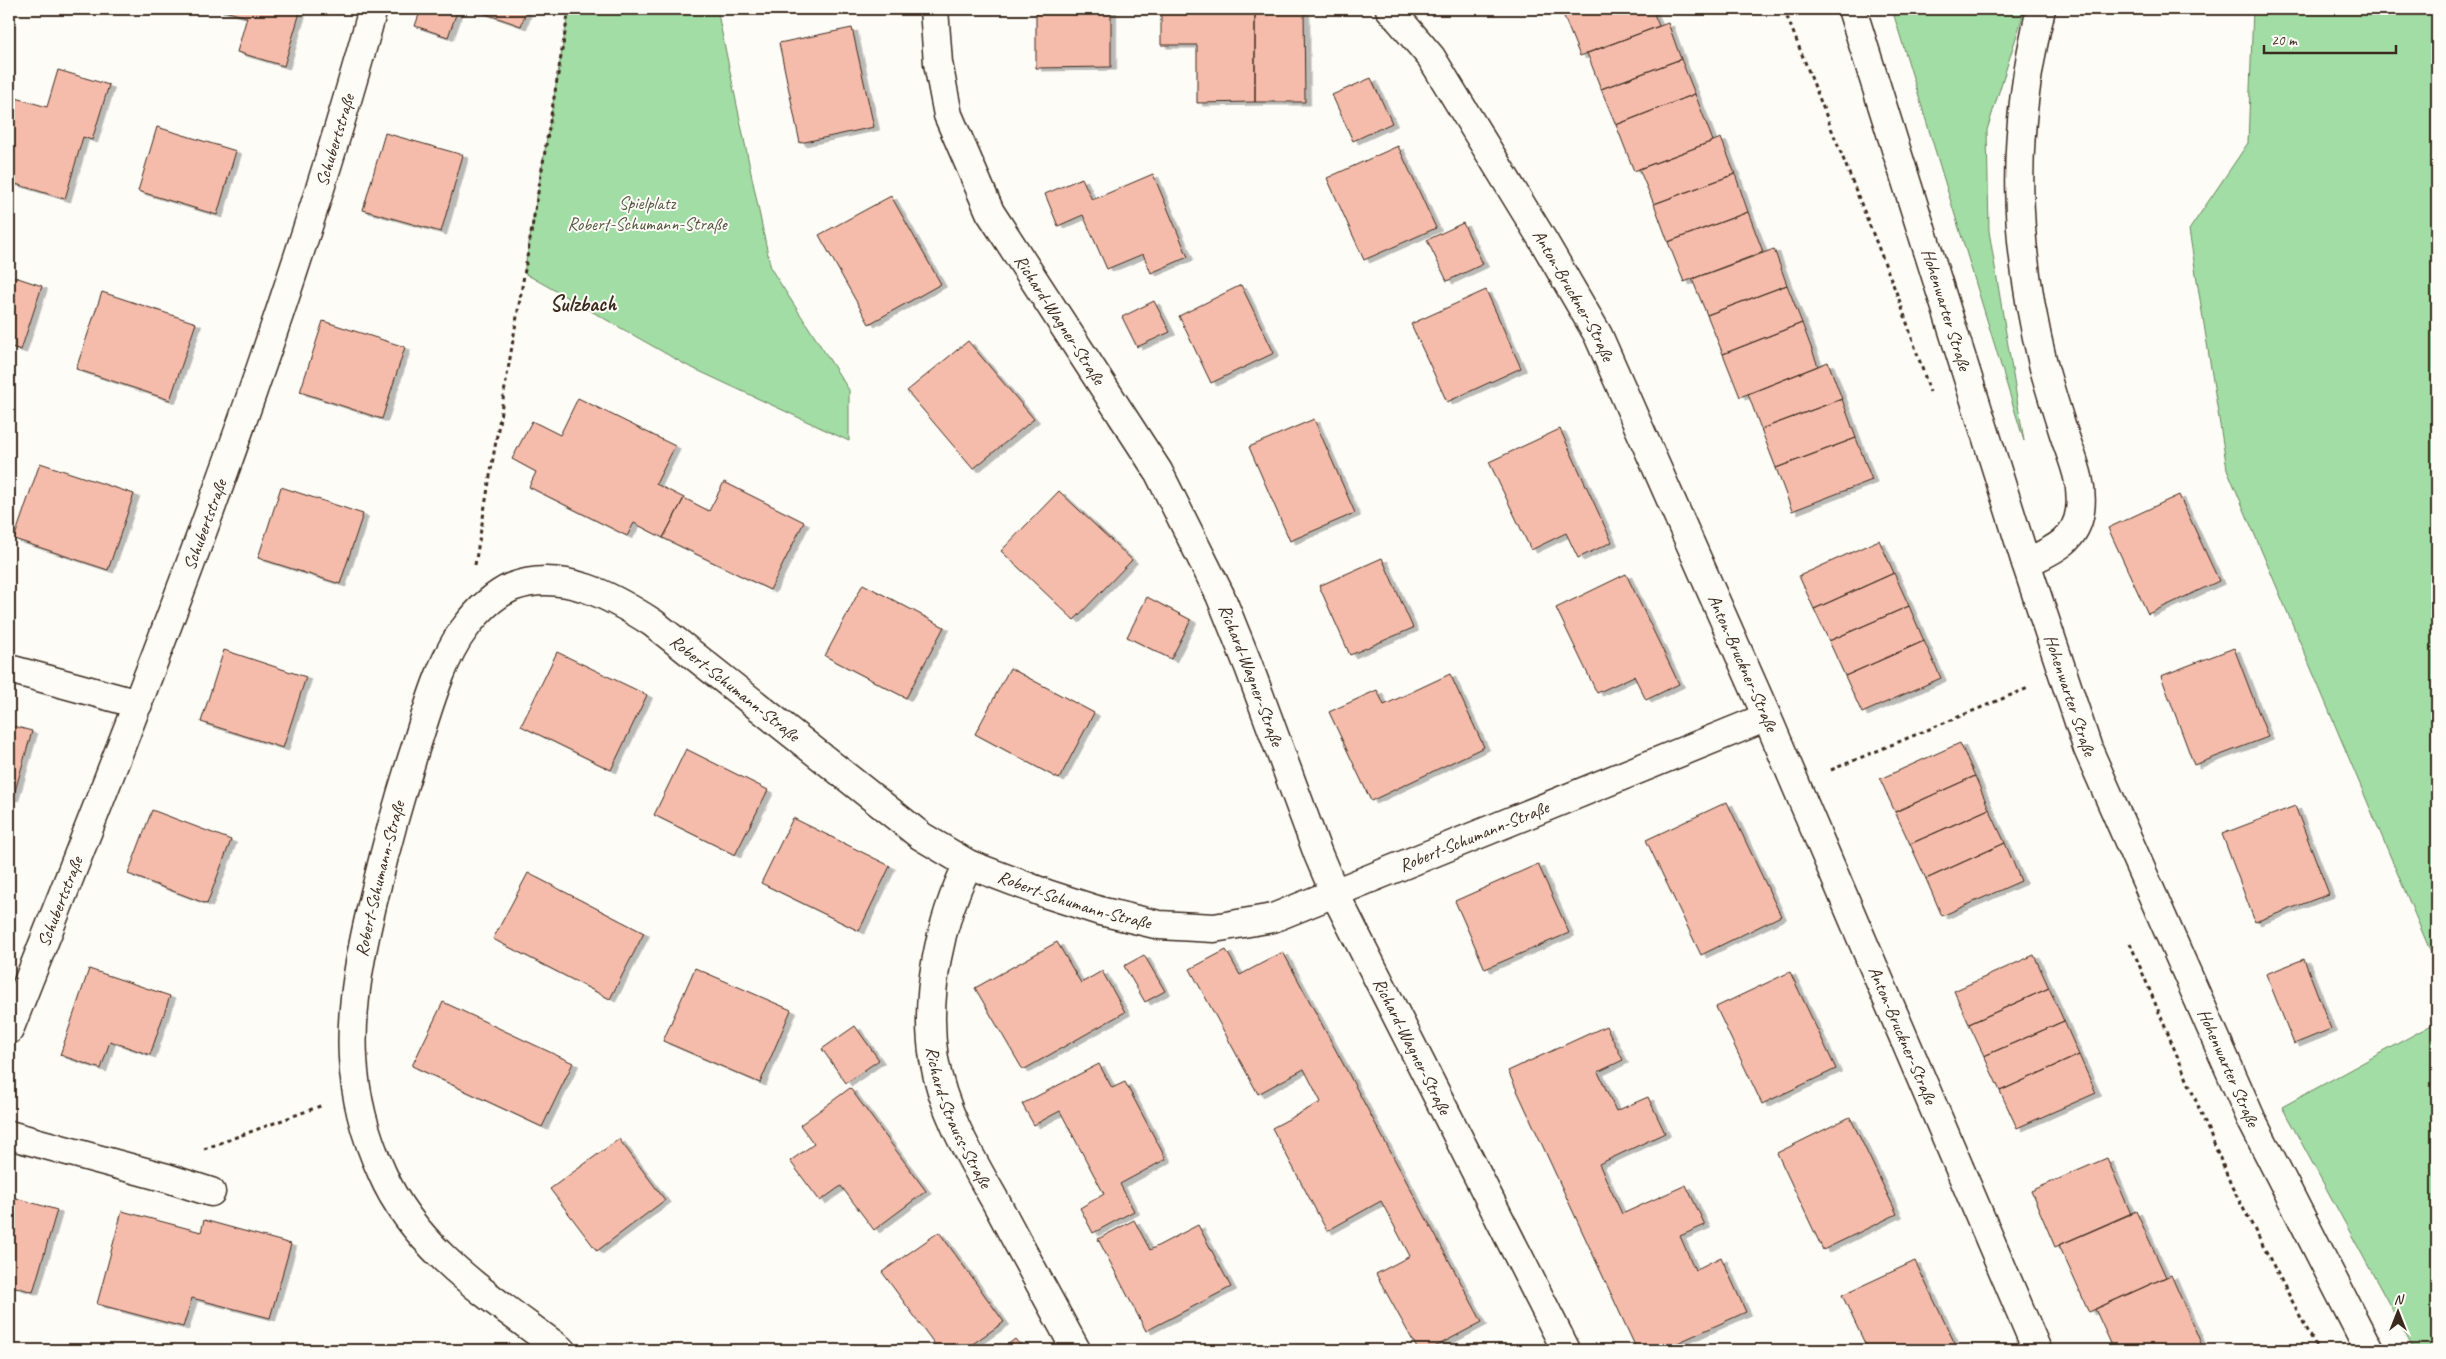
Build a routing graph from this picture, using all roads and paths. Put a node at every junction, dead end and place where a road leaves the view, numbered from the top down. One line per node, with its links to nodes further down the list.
1 (372, 9): 11 (street, Schubertstraße)
2 (569, 9): 8 (path)
3 (934, 9): 15 (street, Richard-Wagner-Straße)
4 (1390, 9): 12 (street, Anton-Bruckner-Straße)
5 (1852, 9): 7 (street, Hohenwarter Straße)
6 (2041, 9): 7 (street)
7 (2026, 563): 25 (street, Hohenwarter Straße)
8 (474, 571)
9 (9, 669): 11 (street)
10 (2029, 687): 13 (path)
11 (138, 704): 16 (street, Schubertstraße)
12 (1767, 718): 13 (street, Anton-Bruckner-Straße); 15 (street, Robert-Schumann-Straße)
13 (1796, 784): 24 (street, Anton-Bruckner-Straße)
14 (968, 864): 15 (street, Robert-Schumann-Straße); 21 (street, Robert-Schumann-Straße); 22 (street, Richard-Strauss-Straße)
15 (1335, 894): 23 (street, Richard-Wagner-Straße)
16 (9, 1030)
17 (312, 1108): 19 (path)
18 (9, 1135): 20 (street)
19 (222, 1142)
20 (211, 1192)
21 (562, 1350)
22 (1076, 1350)
23 (1566, 1350)
24 (2037, 1350)
25 (2369, 1350)

